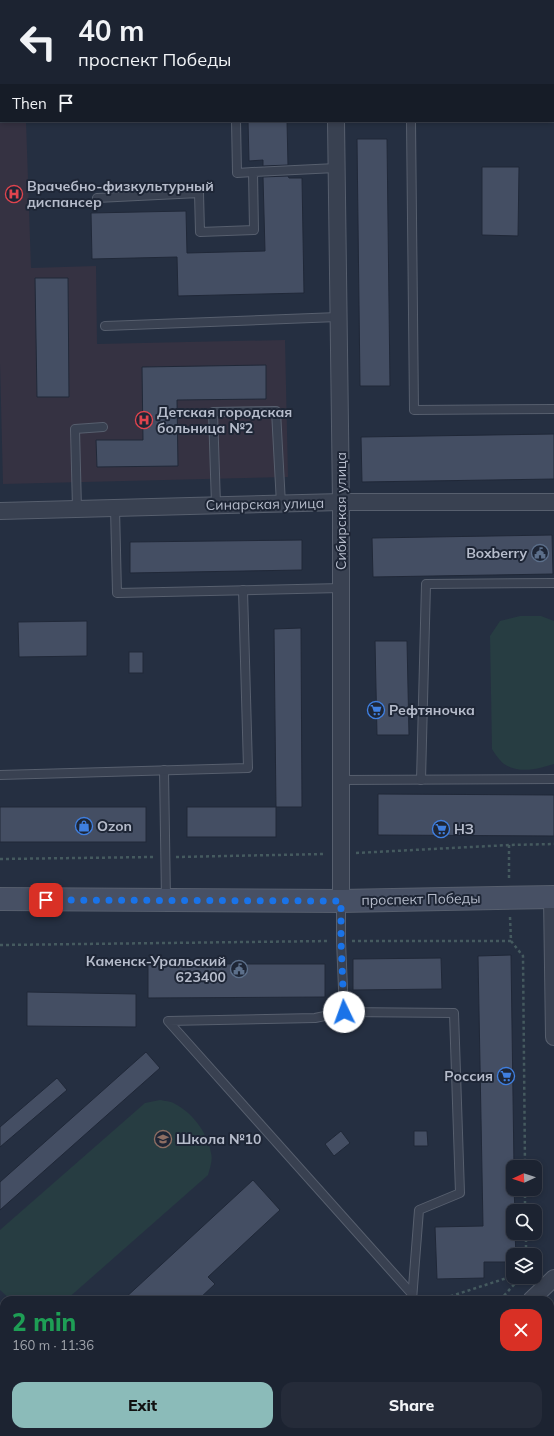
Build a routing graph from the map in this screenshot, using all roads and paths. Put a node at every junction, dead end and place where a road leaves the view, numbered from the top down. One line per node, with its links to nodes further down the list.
1 (236, 122): 5 (lane)
2 (336, 122): 4 (street, Сибирская улица)
3 (411, 122): 9 (lane)
4 (336, 168): 5 (lane); 7 (street, Сибирская улица)
5 (253, 172): 6 (lane)
6 (96, 198)
7 (338, 317): 8 (lane); 11 (street, Сибирская улица)
8 (105, 326)
9 (554, 409)
10 (103, 427): 16 (lane)
11 (341, 502): 12 (street, Синарская улица); 13 (street, Синарская улица); 19 (street, Сибирская улица)
12 (554, 502)
13 (281, 504): 14 (street, Синарская улица); 14 (lane)
14 (216, 505): 15 (street, Синарская улица)
15 (115, 508): 16 (street, Синарская улица); 20 (lane)
16 (77, 509): 17 (street, Синарская улица)
17 (0, 511)
18 (554, 583): 25 (lane)
19 (341, 588): 20 (lane); 24 (street, Сибирская улица)
20 (243, 590): 21 (lane)
21 (164, 770): 22 (lane); 29 (lane)
22 (0, 775)
23 (554, 779): 25 (lane)
24 (341, 780): 25 (lane); 28 (street, Сибирская улица)
25 (422, 780)
26 (554, 844): 27 (path)
27 (509, 845): 28 (path); 31 (path)
28 (341, 854): 29 (path); 35 (street, Сибирская улица)
29 (165, 857): 30 (path); 34 (lane)
30 (0, 859)
31 (509, 897): 32 (main road, проспект Победы); 35 (main road, проспект Победы); 37 (path)
32 (553, 897): 40 (street)
33 (0, 899): 34 (main road, проспект Победы)
34 (166, 901): 35 (main road, проспект Победы)
35 (341, 901): 36 (lane)
36 (341, 941): 37 (path); 38 (path); 39 (lane)
37 (511, 941): 41 (path)
38 (0, 944)
39 (344, 1012): 45 (lane); 46 (lane)
40 (554, 1037)
41 (525, 1160)
42 (506, 1278): 47 (path)
43 (554, 1278): 49 (street)
44 (515, 1284): 48 (path)
45 (411, 1296)
46 (412, 1296)
47 (451, 1296)
48 (504, 1296)
49 (535, 1296)

